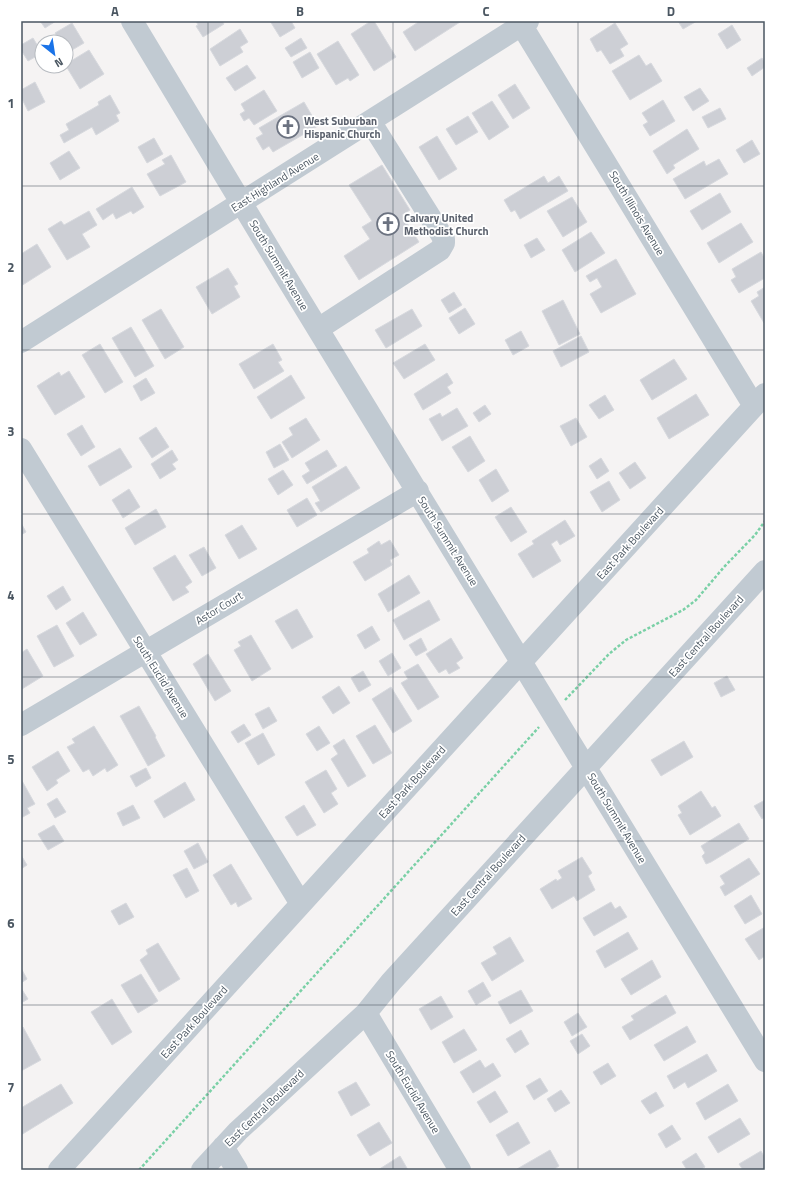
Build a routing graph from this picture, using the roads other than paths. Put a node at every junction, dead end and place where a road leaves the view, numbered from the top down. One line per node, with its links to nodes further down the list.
1 (132, 21): 4 (street, South Summit Avenue)
2 (523, 22): 3 (street, East Highland Avenue); 7 (street, South Illinois Avenue)
3 (370, 121): 4 (street, East Highland Avenue); 5 (street)
4 (242, 203): 5 (street, South Summit Avenue); 6 (street, East Highland Avenue)
5 (318, 329): 9 (street, South Summit Avenue)
6 (21, 342)
7 (760, 400): 12 (street, East Park Boulevard)
8 (21, 449): 11 (street, South Euclid Avenue)
9 (418, 491): 11 (street, Astor Court); 12 (street, South Summit Avenue)
10 (765, 571): 14 (street, East Central Boulevard)
11 (146, 652): 13 (street, Astor Court); 15 (street, South Euclid Avenue)
12 (522, 661): 14 (street, South Summit Avenue); 15 (street, East Park Boulevard)
13 (21, 726)
14 (587, 767): 16 (street, East Central Boulevard); 17 (street, South Summit Avenue)
15 (301, 904): 19 (street, East Park Boulevard)
16 (366, 1013): 18 (street, East Central Boulevard); 22 (street, South Euclid Avenue)
17 (765, 1061)
18 (223, 1147): 20 (street, East Central Boulevard); 21 (street)
19 (59, 1170)
20 (202, 1170)
21 (237, 1170)
22 (460, 1170)

